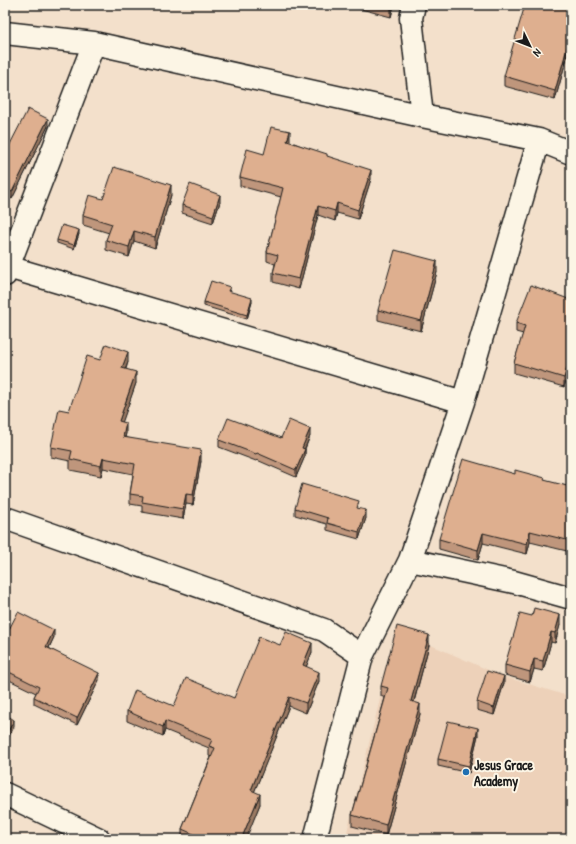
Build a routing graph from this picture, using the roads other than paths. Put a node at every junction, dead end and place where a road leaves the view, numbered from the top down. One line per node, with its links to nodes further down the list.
1 (414, 5): 4 (street)
2 (5, 33): 3 (street)
3 (94, 43): 4 (street); 7 (street)
4 (422, 116): 5 (street)
5 (540, 140): 6 (street); 8 (street)
6 (571, 153)
7 (7, 271): 8 (street)
8 (463, 402): 10 (street)
9 (5, 518): 12 (street)
10 (410, 560): 11 (street); 12 (street)
11 (571, 598)
12 (362, 656): 15 (street)
13 (5, 794): 14 (street)
14 (99, 839)
15 (315, 839)

